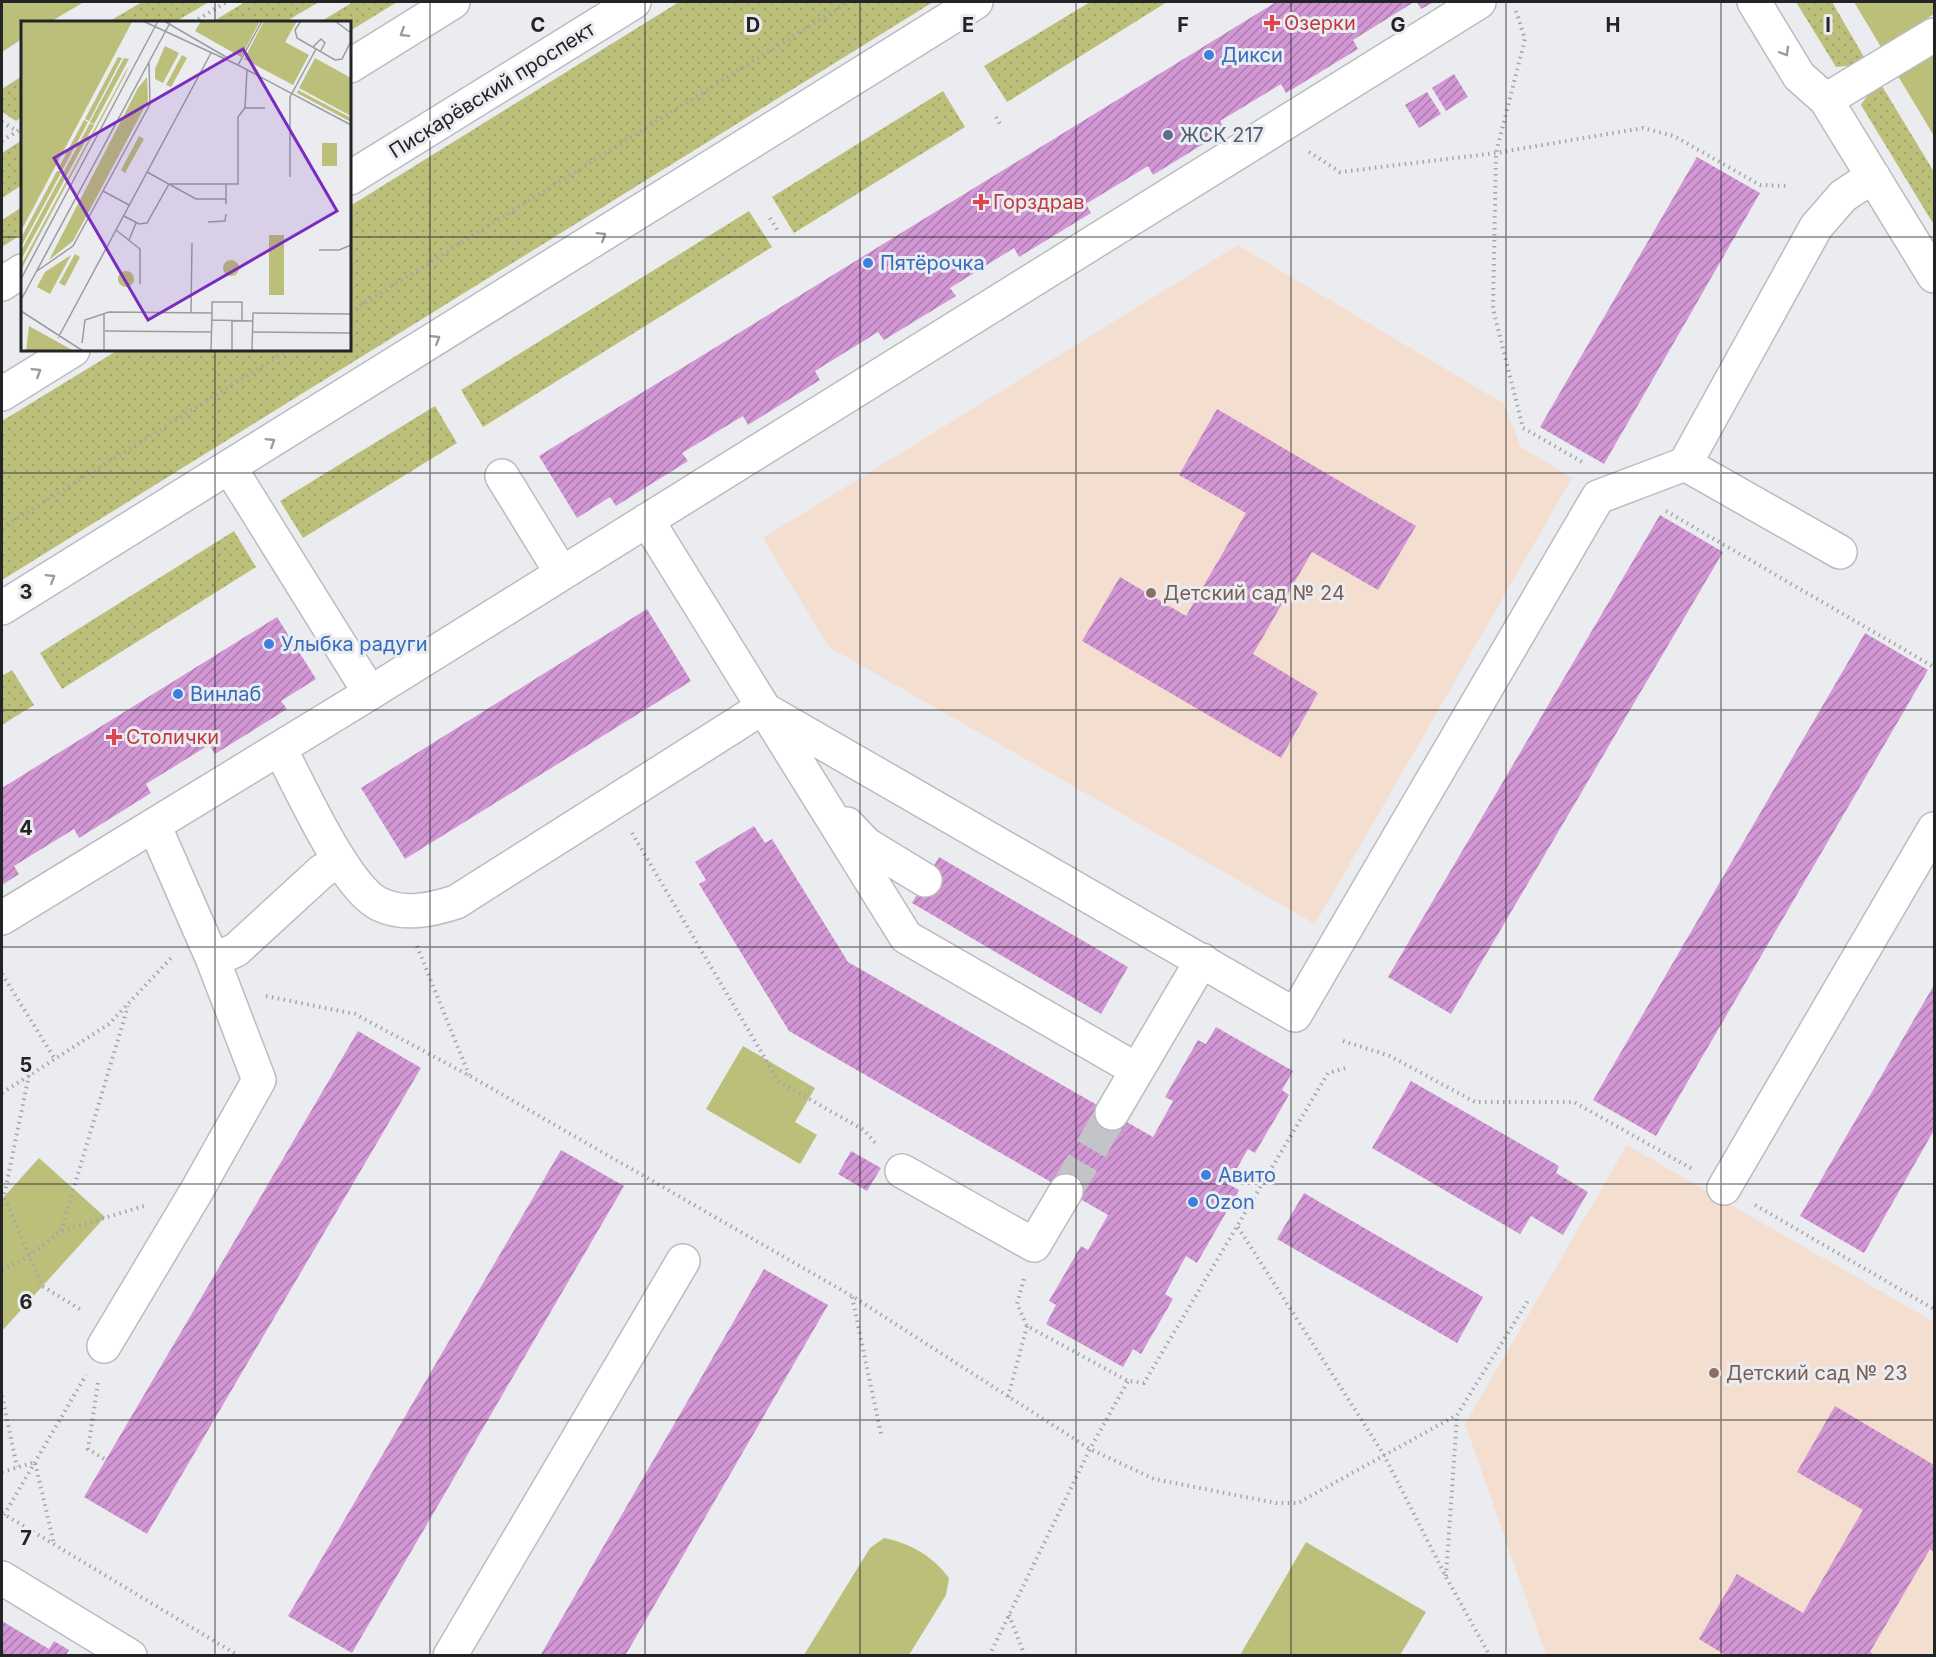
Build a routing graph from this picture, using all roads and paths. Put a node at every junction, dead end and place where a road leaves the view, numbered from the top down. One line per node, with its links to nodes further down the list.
1 (227, 2): 10 (path)
2 (453, 2): 12 (street, one-way to 12)
3 (633, 2): 23 (street, Пискарёвский проспект)
4 (848, 2): 30 (path)
5 (976, 2): 35 (street, one-way to 5)
6 (1479, 2): 18 (street)
7 (1513, 2): 21 (path)
8 (1754, 2): 13 (street, one-way to 13)
9 (1779, 2): 13 (street)
10 (195, 21)
11 (1935, 35): 13 (street)
12 (351, 65)
13 (1826, 100): 22 (street)
14 (996, 117): 16 (path)
15 (2, 122): 19 (path)
16 (1001, 126)
17 (21, 129): 19 (path)
18 (1273, 129): 21 (path); 38 (street)
19 (17, 131): 20 (path)
20 (2, 141)
21 (1496, 153): 24 (path); 37 (path)
22 (1873, 176): 28 (street); 34 (street)
23 (351, 177)
24 (1789, 186)
25 (770, 218): 26 (path)
26 (778, 231)
27 (21, 272): 29 (street)
28 (1935, 276)
29 (2, 284)
30 (351, 311)
31 (71, 351): 33 (street, one-way to 31)
32 (286, 351): 39 (path)
33 (2, 394)
34 (1685, 464): 37 (street); 40 (street)
35 (230, 468): 42 (street, one-way to 35); 44 (street)
36 (502, 476): 41 (street)
37 (1624, 486): 43 (path); 56 (street)
38 (647, 520): 41 (street); 45 (street)
39 (2, 528)
40 (1840, 552)
41 (561, 573): 44 (street)
42 (2, 608)
43 (1935, 667)
44 (370, 693): 46 (street)
45 (762, 708): 47 (street); 48 (street); 56 (street)
46 (280, 749): 49 (street); 51 (street)
47 (813, 788): 52 (street); 63 (street)
48 (613, 801): 53 (street); 68 (path)
49 (154, 825): 54 (street); 55 (street)
50 (1935, 829): 69 (street)
51 (339, 861): 53 (street); 58 (street)
52 (926, 880)
53 (402, 911): 65 (path)
54 (2, 918)
55 (200, 928): 58 (street); 59 (path)
56 (1202, 960): 63 (street)
57 (2, 974): 61 (path)
58 (218, 974): 65 (path); 82 (street)
59 (129, 1002): 61 (path); 73 (path)
60 (1342, 1041): 69 (path)
61 (54, 1059): 64 (path)
62 (1346, 1068): 72 (path)
63 (1137, 1070): 67 (street)
64 (29, 1075): 66 (path); 75 (path)
65 (470, 1076): 78 (path)
66 (2, 1093)
67 (1112, 1113)
68 (902, 1171): 74 (street)
69 (1724, 1188): 80 (path)
70 (1066, 1191): 74 (street)
71 (105, 1217): 73 (path)
72 (1238, 1227): 83 (path); 89 (path)
73 (61, 1231): 75 (path)
74 (1034, 1245): 81 (path)
75 (29, 1256): 77 (path); 82 (path)
76 (683, 1261): 101 (street)
77 (2, 1270)
78 (852, 1296): 85 (path); 87 (path)
79 (1529, 1299): 86 (path)
80 (1935, 1309)
81 (1027, 1326): 83 (path); 85 (path)
82 (109, 1338): 90 (path); 91 (path)
83 (1128, 1381): 88 (path)
84 (2, 1396): 92 (path)
85 (1008, 1397): 88 (path)
86 (1457, 1415): 89 (path); 96 (path)
87 (881, 1434)
88 (1090, 1449): 89 (path); 98 (path)
89 (1384, 1455): 96 (path)
90 (106, 1460)
91 (35, 1462): 92 (path); 94 (path); 95 (path)
92 (17, 1467): 93 (path)
93 (2, 1472)
94 (3, 1514): 95 (path)
95 (54, 1544): 100 (path)
96 (1446, 1577): 104 (path)
97 (2, 1578): 99 (street)
98 (1009, 1615): 102 (path); 103 (path)
99 (130, 1656)
100 (239, 1656)
101 (450, 1656)
102 (989, 1656)
103 (1025, 1656)
104 (1490, 1656)

